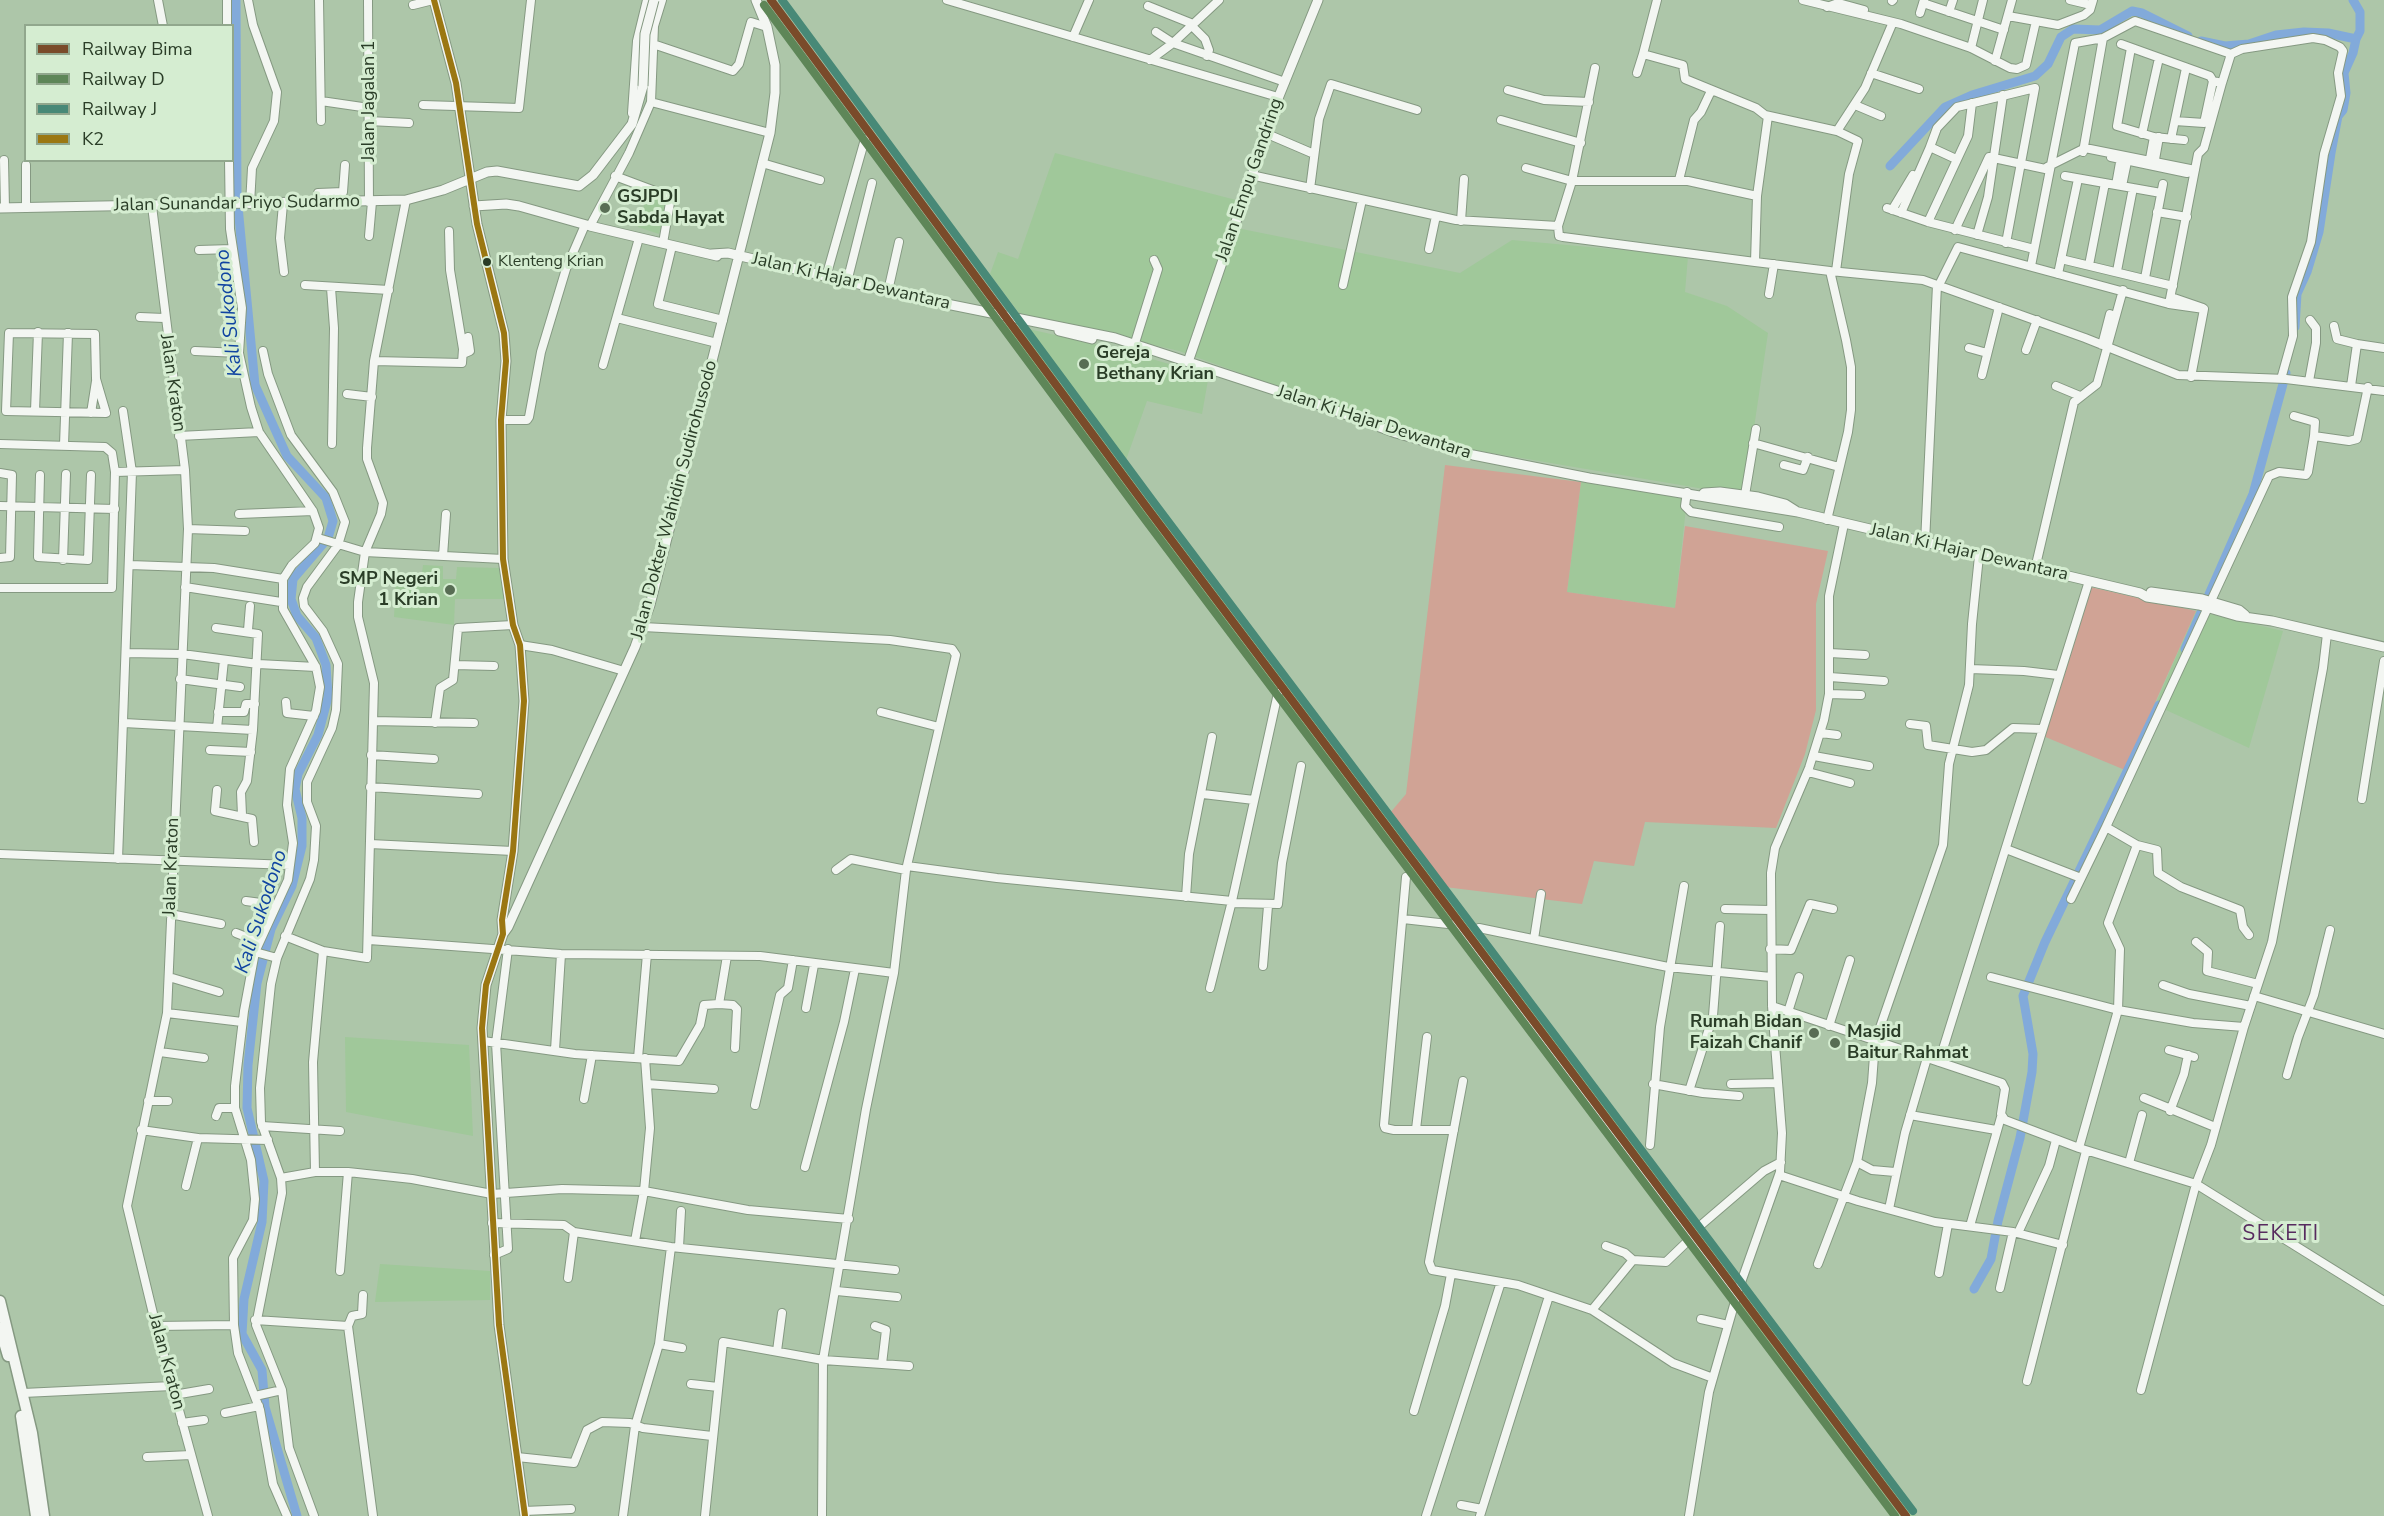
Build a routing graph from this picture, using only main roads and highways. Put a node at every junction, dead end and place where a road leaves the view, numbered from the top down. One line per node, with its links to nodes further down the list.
1 (433, 0): 5 (main road)
2 (756, 0): 8 (main road, Jalan Dokter Wahidin Sudirohusodo)
3 (1317, 0): 10 (main road, Jalan Empu Gandring)
4 (656, 1): 5 (main road, Jalan Sunandar Priyo Sudarmo, bridge)
5 (470, 179): 6 (main road); 7 (main road, Jalan Sunandar Priyo Sudarmo)
6 (474, 206): 8 (main road, Jalan Ki Hajar Dewantara); 15 (main road)
7 (2, 208)
8 (738, 258): 9 (main road, Jalan Ki Hajar Dewantara); 9 (main road, Jalan Ki Hajar Dewantara); 15 (main road, Jalan Dokter Wahidin Sudirohusodo)
9 (1131, 345): 10 (main road, Jalan Ki Hajar Dewantara)
10 (1188, 362): 11 (main road, Jalan Ki Hajar Dewantara)
11 (1688, 498): 12 (main road, Jalan Ki Hajar Dewantara); 12 (main road, Jalan Ki Hajar Dewantara)
12 (1752, 500): 13 (main road, Jalan Ki Hajar Dewantara); 13 (main road, Jalan Ki Hajar Dewantara)
13 (1798, 512): 14 (main road, Jalan Ki Hajar Dewantara)
14 (2384, 647)
15 (503, 934): 18 (main road, Jalan Dokter Wahidin Sudirohusodo)
16 (0, 1301): 20 (highway)
17 (0, 1328): 19 (highway)
18 (524, 1513)
19 (36, 1516)
20 (44, 1516)

